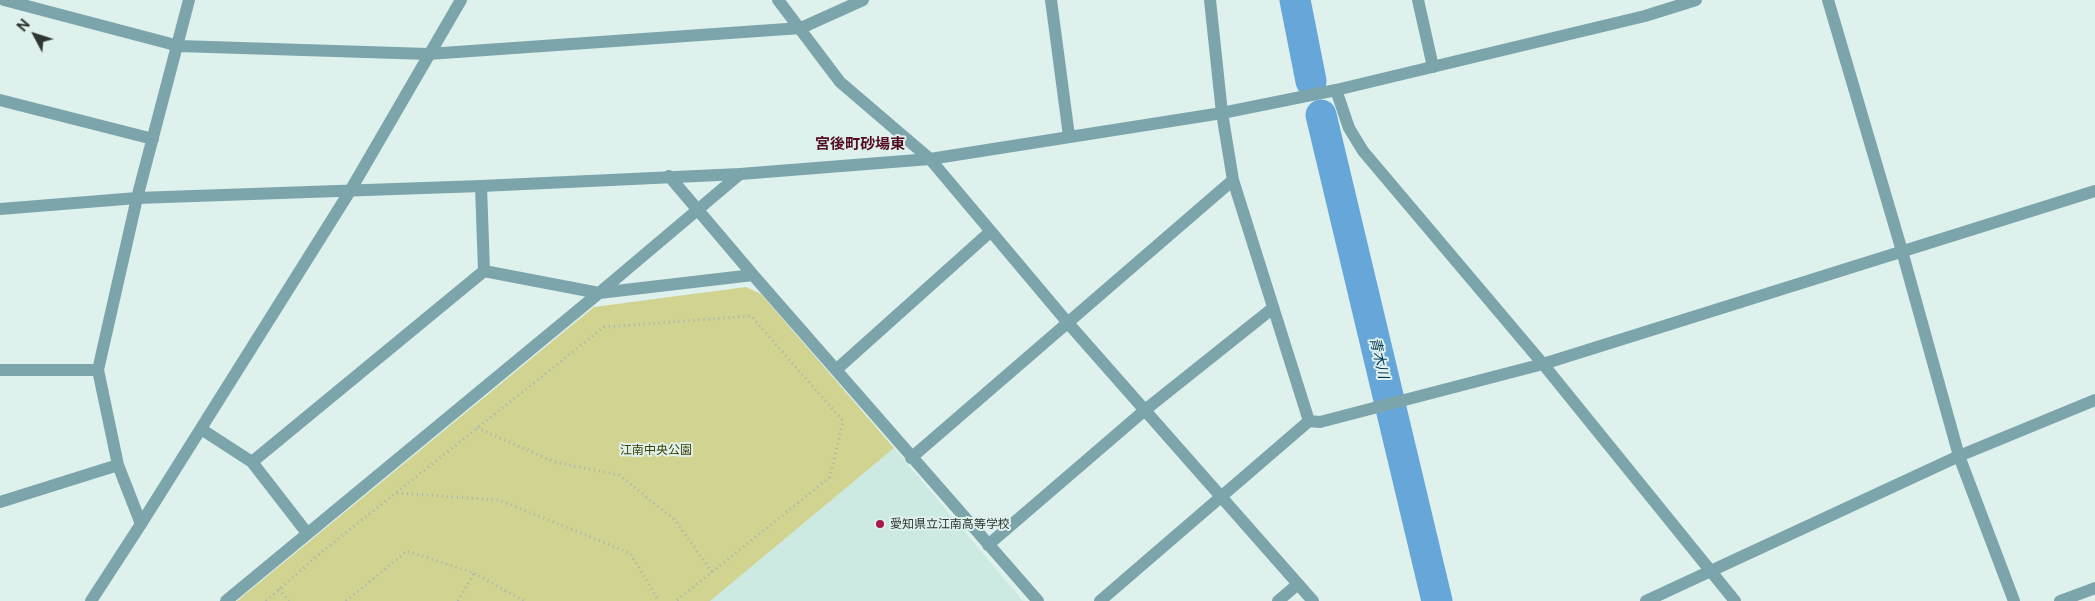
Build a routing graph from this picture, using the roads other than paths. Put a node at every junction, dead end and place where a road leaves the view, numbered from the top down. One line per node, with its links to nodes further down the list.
1 (4, 0): 12 (street)
2 (190, 0): 12 (street)
3 (461, 0): 13 (street)
4 (778, 0): 11 (street)
5 (863, 0): 11 (street)
6 (1051, 0): 18 (street)
7 (1210, 0): 17 (street)
8 (1418, 0): 14 (street)
9 (1696, 0): 14 (street)
10 (1828, 0): 31 (street)
11 (801, 28): 13 (street); 20 (street)
12 (178, 46): 13 (street); 19 (street)
13 (428, 54): 25 (street)
14 (1433, 67): 15 (street)
15 (1336, 90): 17 (street); 37 (street)
16 (0, 100): 19 (street)
17 (1222, 113): 18 (street); 23 (street)
18 (1069, 136): 20 (street)
19 (153, 139): 27 (street)
20 (930, 159): 21 (street); 30 (street)
21 (740, 174): 22 (street); 29 (street)
22 (669, 176): 24 (street); 29 (street)
23 (1233, 180): 35 (street); 36 (street)
24 (481, 186): 25 (street); 32 (street)
25 (350, 191): 27 (street); 44 (street)
26 (2095, 191): 31 (street)
27 (137, 198): 28 (street); 40 (street)
28 (0, 209)
29 (698, 209): 33 (street); 34 (street)
30 (990, 232): 36 (street); 38 (street)
31 (1902, 251): 37 (street); 45 (street)
32 (484, 271): 34 (street); 47 (street)
33 (753, 275): 34 (street); 38 (street)
34 (599, 293): 52 (street)
35 (1273, 308): 42 (street); 43 (street)
36 (1068, 323): 42 (street); 46 (street)
37 (1543, 364): 43 (street); 54 (street)
38 (837, 369): 46 (street)
39 (0, 370): 40 (street)
40 (98, 370): 48 (street)
41 (2095, 400): 45 (street)
42 (1145, 410): 49 (street); 53 (street)
43 (1309, 421): 49 (street)
44 (200, 429): 47 (street); 51 (street)
45 (1959, 456): 54 (street); 65 (street)
46 (911, 458): 53 (street)
47 (252, 462): 52 (street)
48 (118, 465): 50 (street); 51 (street)
49 (1222, 496): 55 (street); 60 (street)
50 (0, 502)
51 (141, 524): 57 (street)
52 (307, 533): 58 (street)
53 (988, 545): 59 (street)
54 (1712, 572): 63 (street); 64 (street)
55 (1298, 584): 61 (street); 62 (street)
56 (2095, 588): 66 (street)
57 (91, 601)
58 (226, 601)
59 (1038, 601)
60 (1100, 601)
61 (1278, 601)
62 (1313, 601)
63 (1646, 601)
64 (1735, 601)
65 (2014, 601)
66 (2060, 601)

